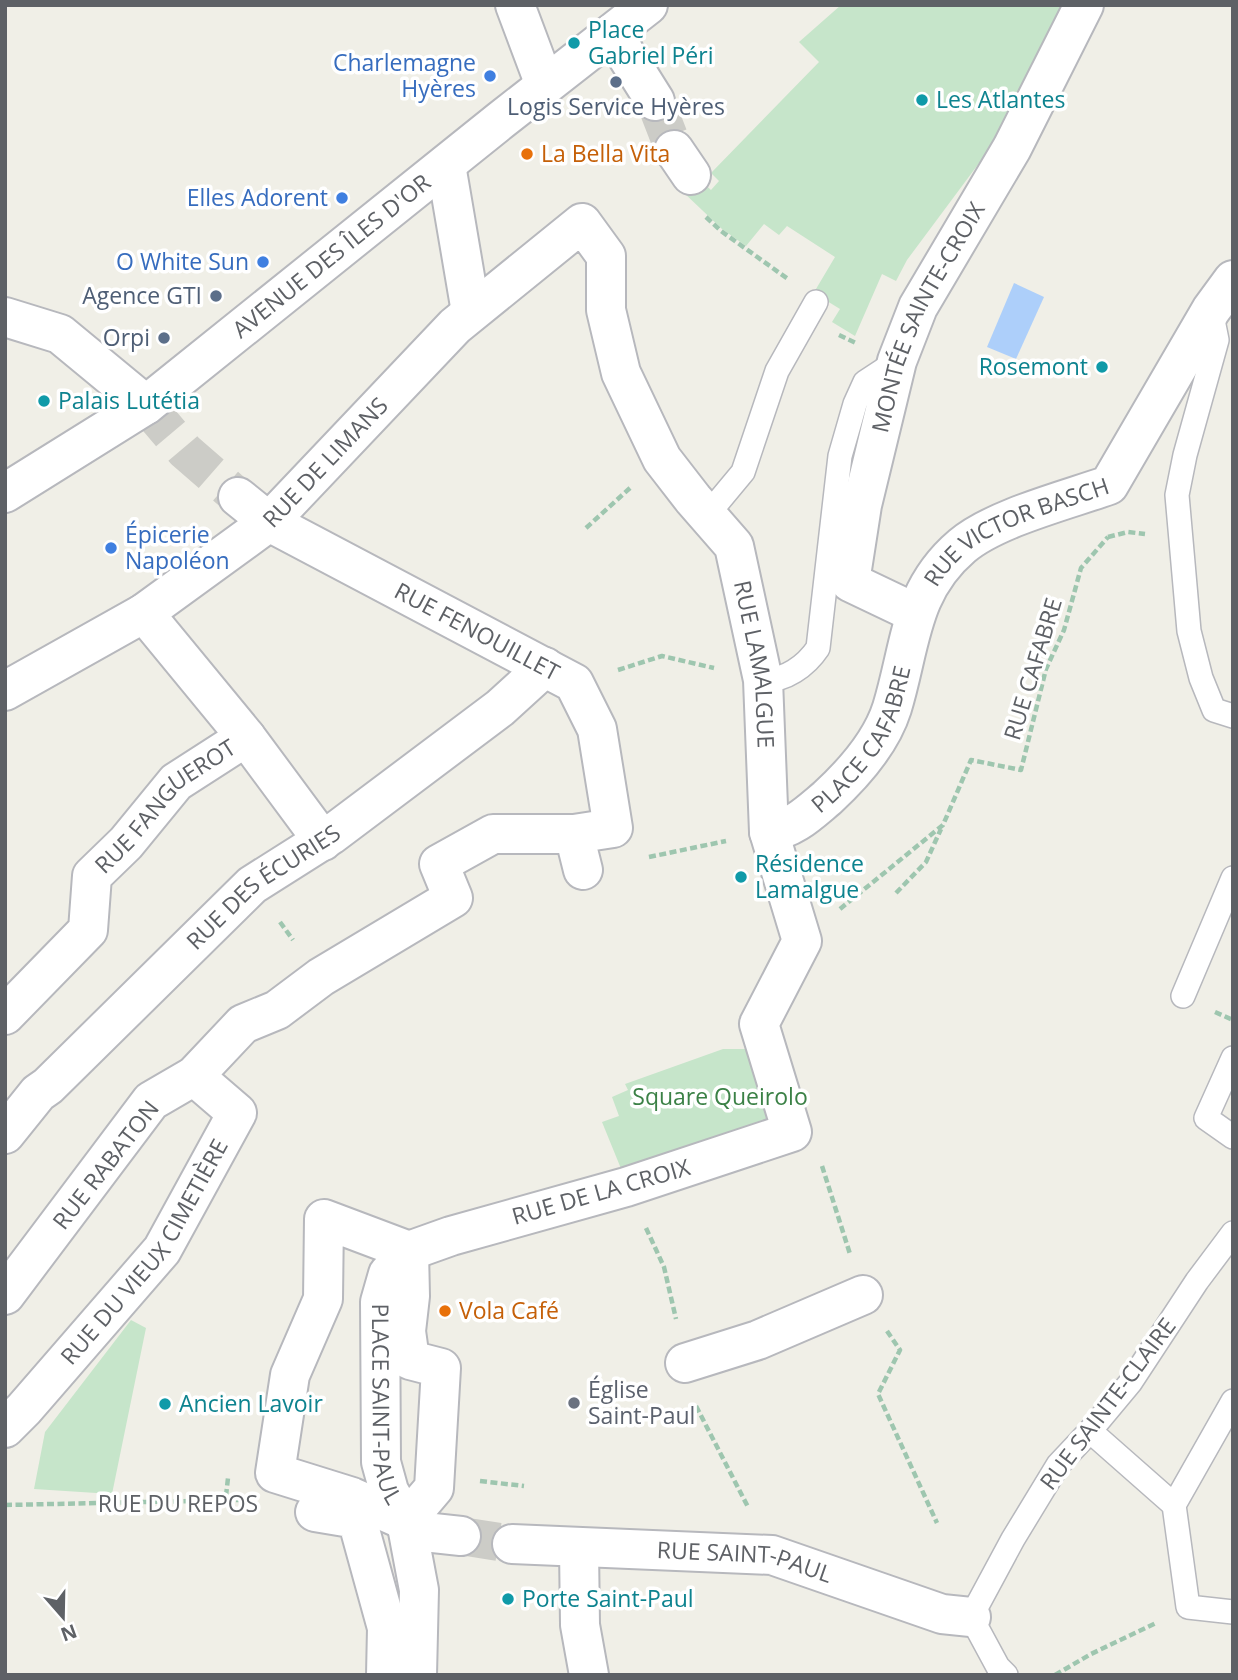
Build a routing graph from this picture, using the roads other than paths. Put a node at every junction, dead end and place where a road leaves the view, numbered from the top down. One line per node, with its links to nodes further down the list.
1 (515, 5): 5 (street)
2 (648, 5): 4 (street, AVENUE DES ÎLES D'OR)
3 (1084, 5): 13 (street, MONTÉE SAINTE-CROIX)
4 (613, 34): 5 (street, AVENUE DES ÎLES D'OR); 6 (street)
5 (545, 85): 7 (street, AVENUE DES ÎLES D'OR)
6 (655, 101)
7 (446, 165): 11 (street); 14 (street, AVENUE DES ÎLES D'OR)
8 (582, 223): 11 (street, RUE DE LIMANS); 17 (street, RUE LAMALGUE)
9 (1222, 295): 20 (street, RUE VICTOR BASCH); 24 (lane)
10 (816, 302): 17 (lane)
11 (471, 312): 18 (street, RUE DE LIMANS)
12 (5, 317): 14 (street)
13 (897, 361): 20 (street, MONTÉE SAINTE-CROIX); 22 (lane)
14 (146, 405): 15 (street, AVENUE DES ÎLES D'OR)
15 (5, 493)
16 (238, 497): 18 (street, RUE FENOUILLET)
17 (708, 514): 22 (street, RUE LAMALGUE)
18 (269, 522): 19 (street, RUE DE LIMANS); 21 (street, RUE FENOUILLET)
19 (145, 613): 23 (street, RUE DE LIMANS); 25 (street)
20 (915, 613): 26 (street, PLACE CAFABRE)
21 (559, 675): 27 (street, RUE DES ÉCURIES); 28 (street, RUE FENOUILLET)
22 (763, 680): 26 (street, RUE LAMALGUE)
23 (5, 691)
24 (1233, 716)
25 (246, 737): 27 (street); 31 (street, RUE FANGUEROT)
26 (769, 832): 34 (street, RUE LAMALGUE)
27 (323, 841): 35 (street, RUE DES ÉCURIES)
28 (579, 852): 33 (street, RUE RABATON)
29 (1233, 878): 30 (lane)
30 (1183, 996)
31 (5, 1014)
32 (1233, 1058): 36 (lane)
33 (194, 1076): 39 (street, RUE RABATON); 43 (street, RUE DU VIEUX CIMETIÈRE)
34 (792, 1132): 38 (street, RUE DE LA CROIX)
35 (5, 1134)
36 (1233, 1137)
37 (1233, 1233): 44 (lane, RUE SAINTE-CLAIRE)
38 (409, 1251): 47 (street, PLACE SAINT-PAUL); 47 (street, PLACE SAINT-PAUL); 47 (street, PLACE SAINT-PAUL)
39 (5, 1295)
40 (863, 1295): 41 (street)
41 (685, 1363)
42 (1233, 1401): 45 (lane)
43 (5, 1427)
44 (1090, 1431): 45 (lane); 52 (lane, RUE SAINTE-CLAIRE)
45 (1174, 1505): 51 (lane)
46 (309, 1511): 53 (street)
47 (406, 1523): 48 (street); 54 (street)
48 (461, 1536)
49 (512, 1544): 50 (street, RUE SAINT-PAUL)
50 (579, 1548): 52 (street, RUE SAINT-PAUL); 55 (street)
51 (1233, 1612)
52 (971, 1617): 56 (lane)
53 (386, 1675)
54 (417, 1675)
55 (589, 1675)
56 (1006, 1675)

